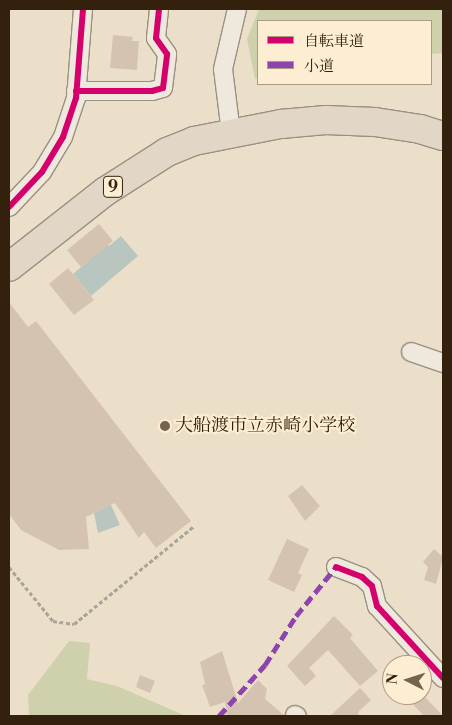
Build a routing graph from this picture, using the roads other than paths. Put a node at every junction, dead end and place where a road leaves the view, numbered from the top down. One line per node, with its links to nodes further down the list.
1 (83, 9): 4 (street)
2 (159, 9): 4 (street)
3 (236, 9): 5 (street)
4 (76, 91): 7 (street)
5 (231, 132): 6 (main road, 9); 8 (main road, 9)
6 (443, 136)
7 (9, 208)
8 (9, 267)
9 (411, 352): 10 (street)
10 (443, 363)
11 (336, 567): 12 (street)
12 (443, 678)

